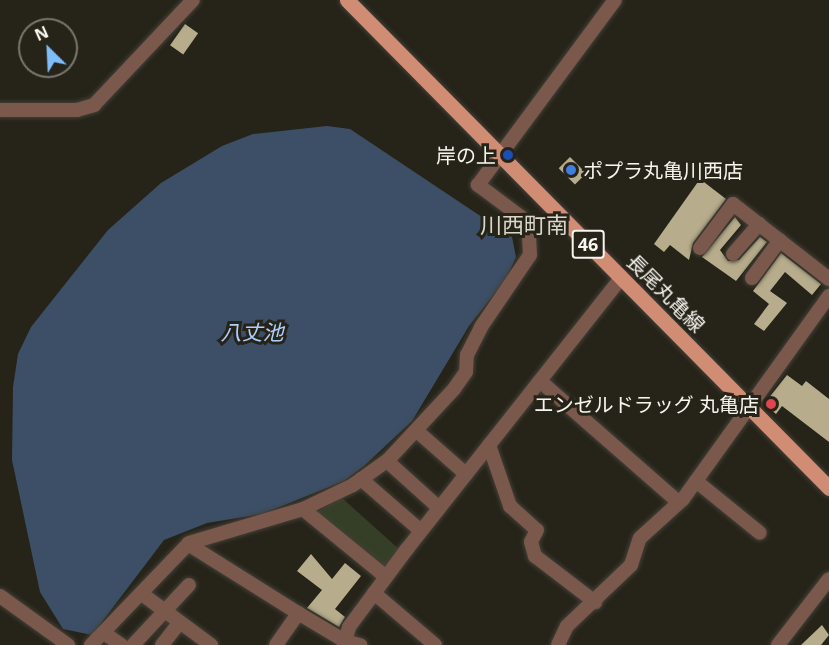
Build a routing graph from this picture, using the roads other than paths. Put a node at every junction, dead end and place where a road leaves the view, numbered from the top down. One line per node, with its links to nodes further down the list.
1 (193, 0): 4 (street)
2 (347, 0): 5 (main road, 長尾丸亀線 / 46)
3 (610, 2): 5 (street)
4 (0, 110)
5 (500, 152): 10 (main road, 長尾丸亀線 / 46); 16 (street)
6 (759, 224): 7 (street); 8 (street); 9 (street)
7 (780, 240): 11 (street); 12 (street)
8 (700, 248)
9 (733, 254)
10 (621, 278): 14 (street); 15 (main road, 長尾丸亀線 / 46)
11 (752, 278)
12 (829, 279)
13 (829, 296): 15 (street)
14 (540, 381): 17 (street); 23 (street)
15 (750, 407): 21 (street); 22 (main road, 長尾丸亀線 / 46)
16 (418, 432): 18 (street); 19 (street)
17 (489, 445): 19 (street); 35 (street)
18 (387, 461): 20 (street); 24 (street)
19 (466, 474): 24 (street)
20 (360, 479): 25 (street); 26 (street)
21 (696, 481): 23 (street); 27 (street)
22 (829, 488)
23 (678, 502): 35 (street)
24 (439, 508): 26 (street)
25 (303, 509): 28 (street); 29 (street)
26 (421, 531): 29 (street)
27 (760, 533)
28 (188, 544): 33 (street); 37 (street)
29 (386, 577): 32 (street)
30 (829, 579): 51 (street)
31 (189, 585): 36 (street)
32 (374, 593): 40 (street); 49 (street)
33 (142, 594): 36 (street); 39 (street)
34 (0, 596): 41 (street)
35 (595, 602): 50 (street)
36 (166, 612): 38 (street); 44 (street)
37 (298, 613): 40 (street); 47 (street)
38 (180, 622): 45 (street); 46 (street)
39 (104, 633): 42 (street); 43 (street)
40 (344, 643): 48 (street)
41 (68, 645)
42 (90, 645)
43 (121, 645)
44 (133, 645)
45 (162, 645)
46 (211, 645)
47 (276, 645)
48 (360, 645)
49 (435, 645)
50 (558, 645)
51 (778, 645)

